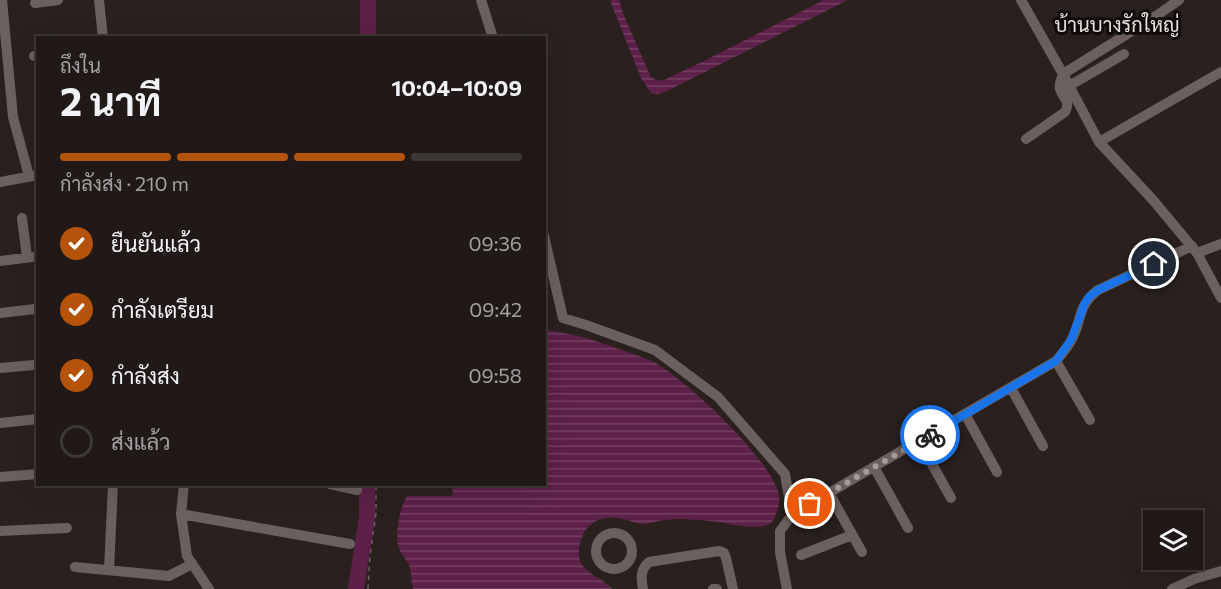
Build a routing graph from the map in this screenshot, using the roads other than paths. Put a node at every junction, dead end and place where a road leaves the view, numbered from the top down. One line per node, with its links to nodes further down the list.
1 (2, 0): 11 (street)
2 (57, 0): 7 (street)
3 (99, 0): 8 (street)
4 (481, 0): 9 (street)
5 (1021, 0): 13 (street)
6 (1179, 0): 13 (street)
7 (35, 3)
8 (104, 36)
9 (492, 36)
10 (1124, 54): 14 (street)
11 (4, 60): 15 (street)
12 (1221, 72): 18 (street)
13 (1063, 74): 14 (street); 17 (street)
14 (1069, 86): 18 (street)
15 (13, 117): 16 (street); 19 (street)
16 (0, 118)
17 (1026, 139)
18 (1099, 142): 24 (street)
19 (33, 176): 20 (street)
20 (0, 182)
21 (22, 218): 25 (street)
22 (1221, 244): 24 (street)
23 (546, 245): 67 (street)
24 (1195, 250): 26 (street); 29 (street)
25 (0, 261)
26 (1221, 298)
27 (35, 309): 28 (street)
28 (0, 313)
29 (1056, 361): 32 (street); 35 (street)
30 (34, 365): 31 (street)
31 (0, 368)
32 (1011, 388): 33 (street); 38 (street)
33 (965, 414): 37 (street); 40 (street)
34 (36, 418): 36 (street)
35 (1089, 420)
36 (0, 423)
37 (919, 441): 39 (street); 48 (street)
38 (1043, 446)
39 (874, 467): 47 (street); 52 (street)
40 (997, 472)
41 (36, 474): 42 (street)
42 (0, 477)
43 (113, 486): 62 (street)
44 (184, 486): 50 (street)
45 (339, 486): 46 (street)
46 (357, 490)
47 (829, 493): 49 (street); 54 (street)
48 (951, 498)
49 (810, 504)
50 (181, 514): 55 (street); 59 (street)
51 (67, 528): 53 (street)
52 (908, 528)
53 (0, 531)
54 (852, 535): 56 (street); 57 (street)
55 (350, 544)
56 (862, 552)
57 (801, 555)
58 (631, 558): 60 (street)
59 (192, 564): 62 (street); 64 (street)
60 (645, 565): 65 (street); 66 (street)
61 (75, 567): 62 (street)
62 (109, 570)
63 (1221, 571): 68 (street)
64 (209, 589)
65 (643, 589)
66 (733, 589)
67 (787, 589)
68 (1173, 589)

